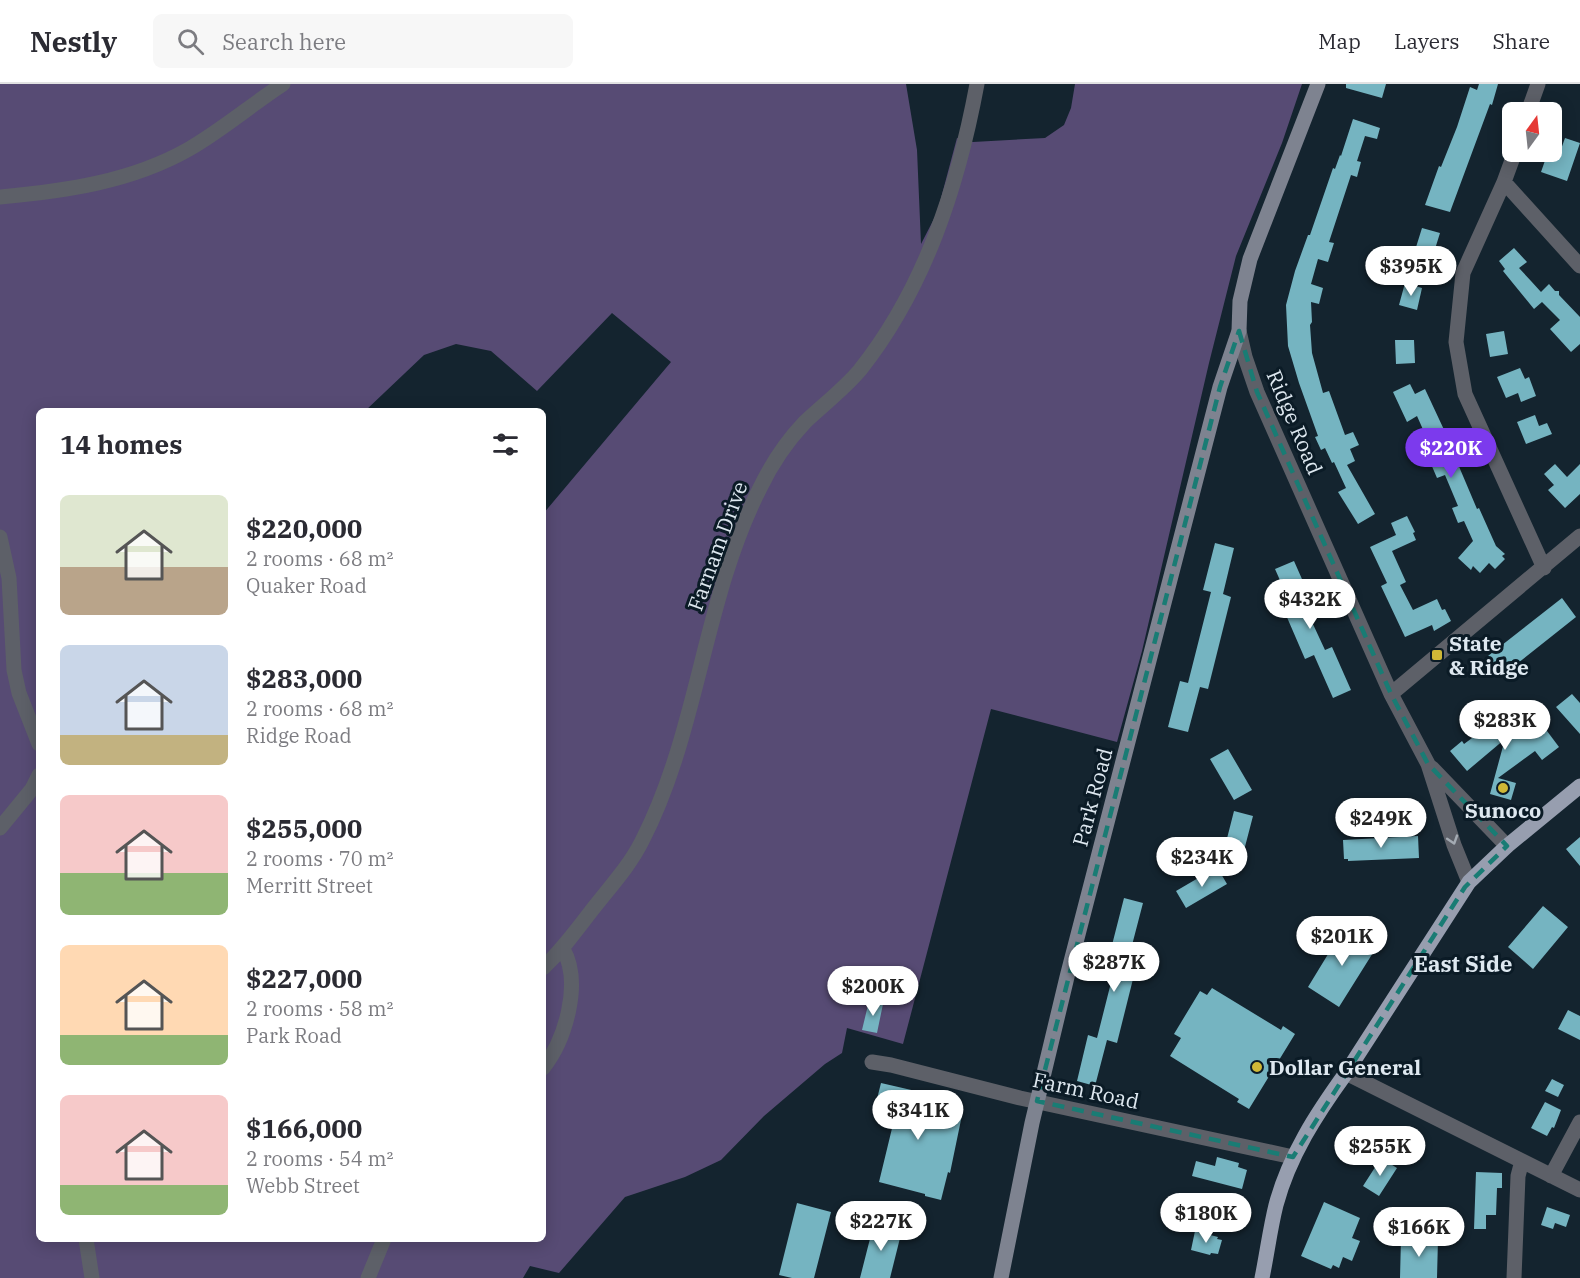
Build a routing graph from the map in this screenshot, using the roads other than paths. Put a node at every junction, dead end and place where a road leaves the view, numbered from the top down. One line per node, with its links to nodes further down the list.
1 (283, 84): 8 (street)
2 (977, 84): 22 (street, Farnam Drive)
3 (1318, 84): 10 (main road, Ridge Road)
4 (1538, 84): 5 (street)
5 (1532, 102)
6 (1511, 162): 7 (street)
7 (1504, 182): 9 (street); 13 (street)
8 (0, 197)
9 (1580, 266)
10 (1239, 331): 14 (street, Ridge Road); 27 (main road, Park Road)
11 (1580, 536): 13 (street)
12 (0, 537): 15 (street)
13 (1544, 568): 14 (street)
14 (1391, 694): 16 (street, Ridge Road)
15 (36, 736)
16 (1428, 764): 20 (street, Ridge Road); 21 (street, Ridge Road, one-way to 21)
17 (36, 781): 19 (street)
18 (1580, 786): 20 (main road)
19 (0, 828)
20 (1507, 846): 21 (main road)
21 (1469, 882): 26 (main road)
22 (563, 949): 23 (street, Farnam Drive); 25 (street)
23 (546, 965)
24 (872, 1062): 27 (street, Farm Road)
25 (546, 1063)
26 (1346, 1073): 29 (main road); 30 (street)
27 (1037, 1101): 29 (street, Farm Road); 37 (main road, Park Road)
28 (1580, 1122): 31 (street)
29 (1293, 1157): 38 (main road)
30 (1522, 1161): 31 (street); 39 (street)
31 (1551, 1176): 32 (street)
32 (1580, 1190)
33 (86, 1242): 35 (street)
34 (383, 1242): 36 (street)
35 (92, 1278)
36 (368, 1278)
37 (1001, 1278)
38 (1262, 1278)
39 (1514, 1278)

